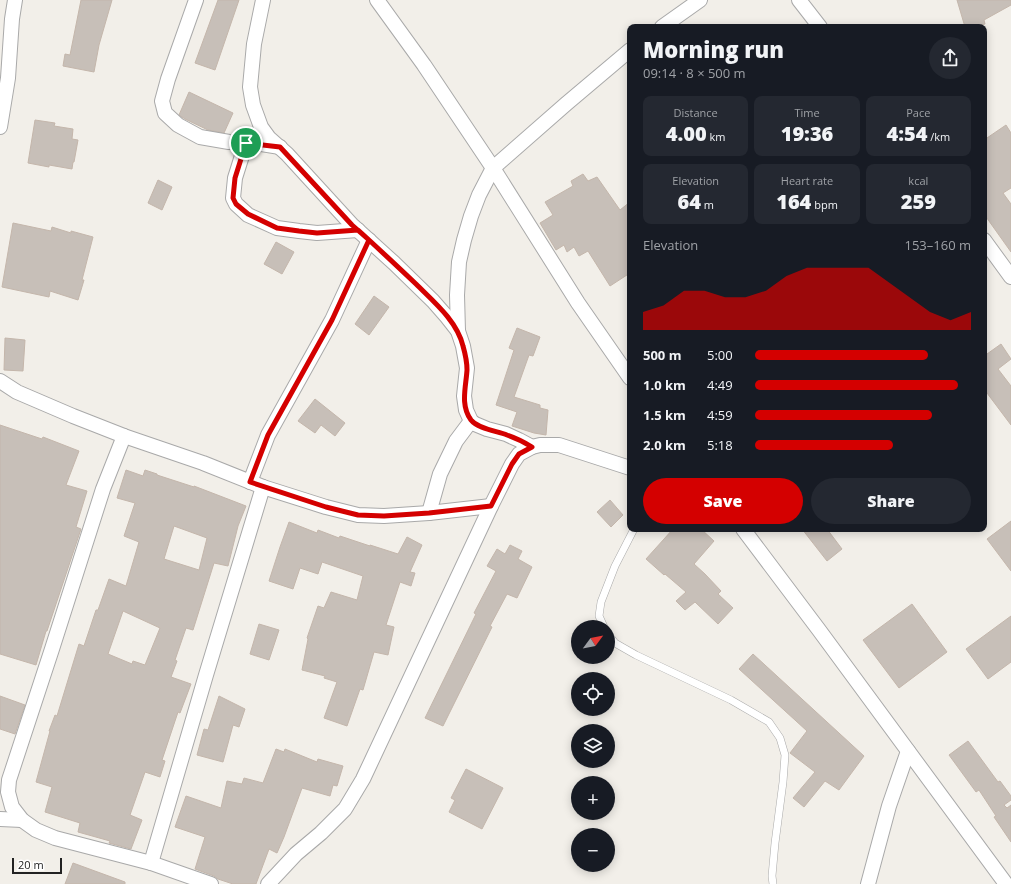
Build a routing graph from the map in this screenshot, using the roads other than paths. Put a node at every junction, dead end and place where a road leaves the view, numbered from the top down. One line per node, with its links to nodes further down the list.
1 (15, 0): 10 (street)
2 (196, 0): 12 (street)
3 (262, 0): 13 (street)
4 (378, 0): 14 (street)
5 (700, 0): 7 (street)
6 (799, 0): 8 (street)
7 (666, 24)
8 (818, 24)
9 (627, 53): 14 (street)
10 (4, 77): 11 (street)
11 (0, 127)
12 (246, 143): 13 (street); 15 (street)
13 (280, 147): 15 (street)
14 (493, 168): 18 (street); 19 (street)
15 (364, 235): 18 (street); 25 (street)
16 (987, 244): 17 (street)
17 (1011, 277)
18 (458, 331): 21 (street)
19 (627, 374)
20 (0, 381): 22 (street)
21 (471, 421): 23 (street); 27 (street)
22 (124, 436): 25 (street); 34 (street)
23 (532, 447): 24 (street); 26 (street)
24 (627, 467)
25 (256, 484): 27 (street); 35 (street)
26 (491, 506): 27 (street); 37 (street)
27 (429, 513)
28 (632, 532): 30 (lane)
29 (745, 532): 32 (street)
30 (601, 620)
31 (615, 643): 38 (lane)
32 (908, 751): 39 (street); 40 (street)
33 (0, 819): 34 (street)
34 (22, 820): 35 (street)
35 (151, 863): 36 (street)
36 (211, 884)
37 (268, 884)
38 (773, 884)
39 (868, 884)
40 (1006, 884)

